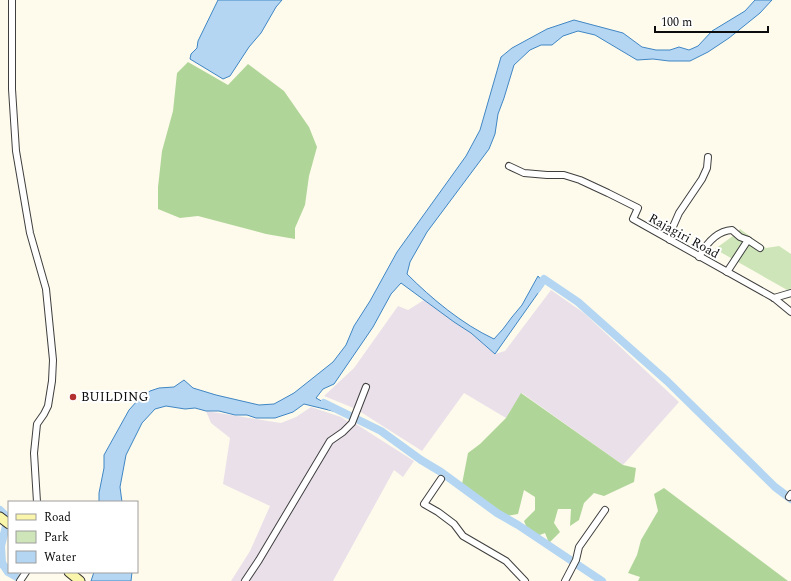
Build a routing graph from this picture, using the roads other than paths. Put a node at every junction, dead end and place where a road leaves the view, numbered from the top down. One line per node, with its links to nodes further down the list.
1 (12, 0): 14 (street)
2 (708, 157): 4 (street)
3 (509, 166): 4 (street, Rajagiri Road)
4 (670, 240): 7 (street, Rajagiri Road)
5 (748, 240): 6 (street); 7 (street); 8 (street)
6 (760, 248)
7 (699, 256): 8 (street, Rajagiri Road)
8 (727, 272): 10 (street, Rajagiri Road)
9 (791, 293): 10 (street)
10 (774, 298): 11 (street, Rajagiri Road)
11 (791, 312)
12 (366, 387): 20 (street)
13 (441, 479): 21 (street)
14 (37, 501)
15 (605, 510): 22 (street)
16 (0, 517): 17 (main road)
17 (8, 523)
18 (70, 573): 19 (main road)
19 (80, 581)
20 (245, 581)
21 (525, 581)
22 (565, 581)

